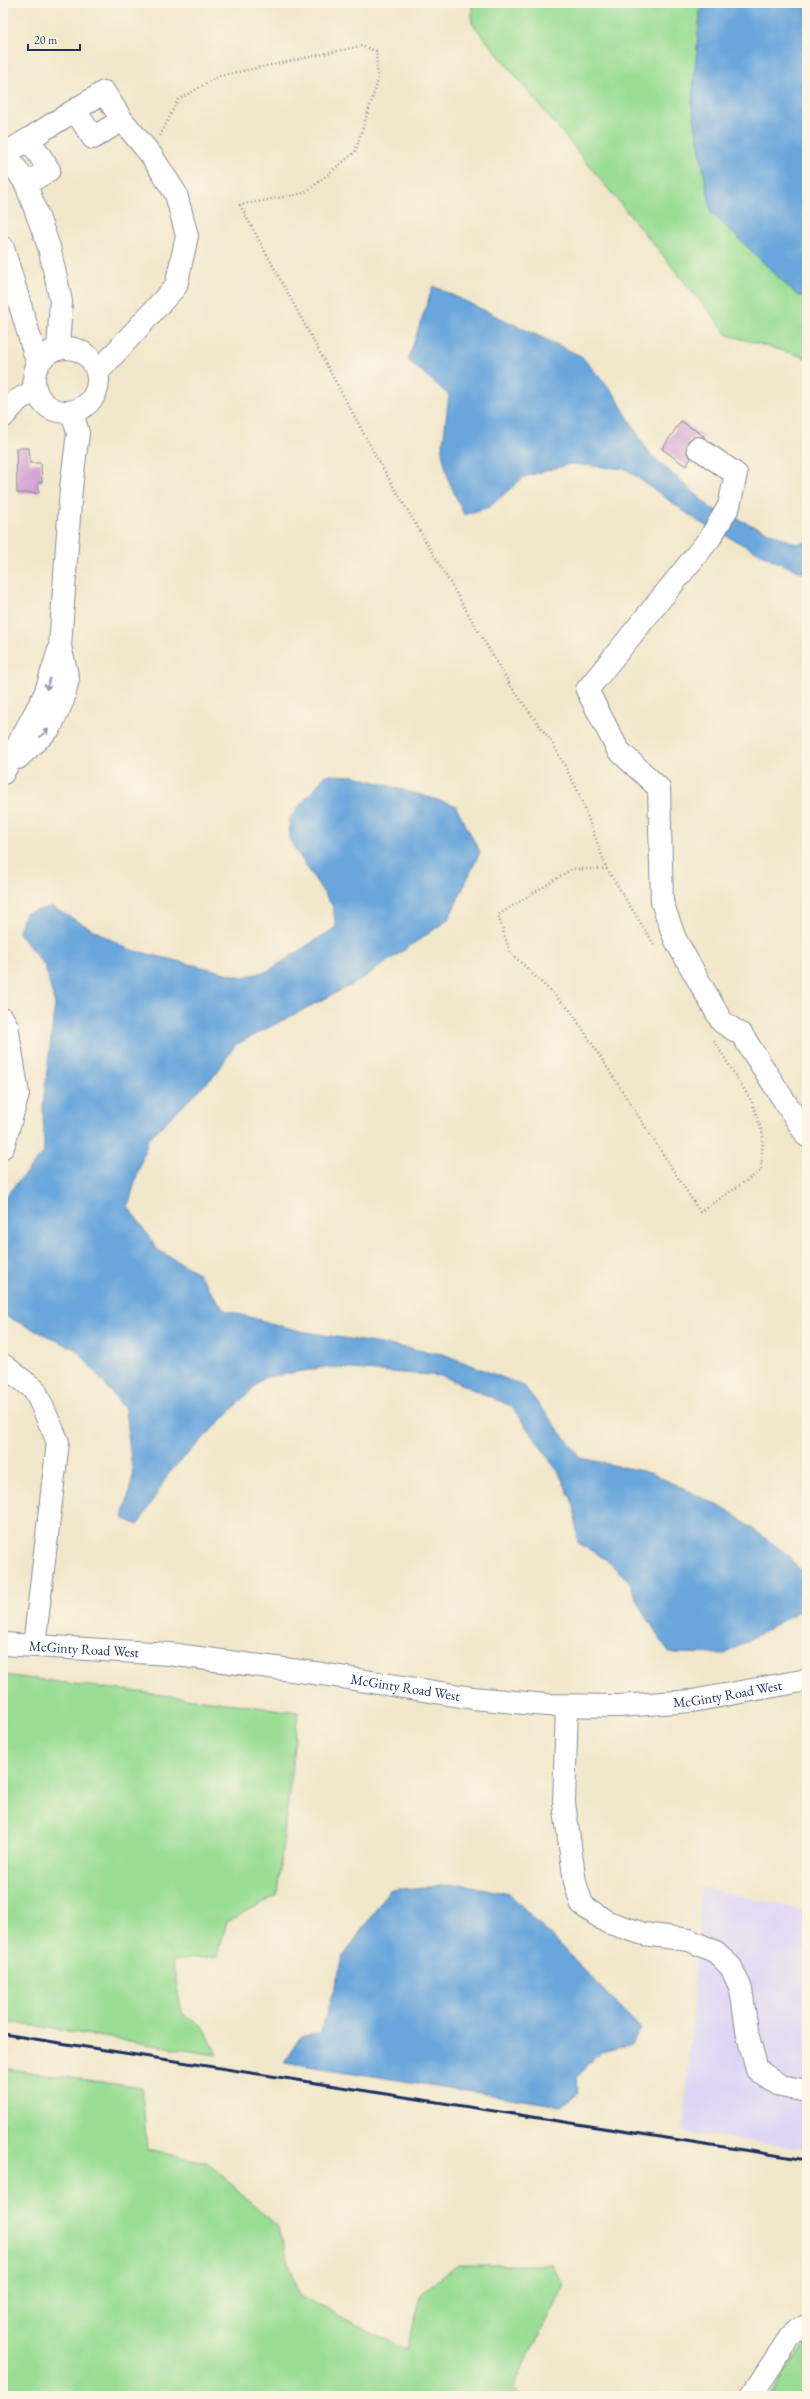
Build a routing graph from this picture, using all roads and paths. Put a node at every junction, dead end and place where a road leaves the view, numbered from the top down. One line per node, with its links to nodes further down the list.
1 (75, 110): 2 (main road); 2 (main road); 5 (main road)
2 (122, 120): 3 (main road)
3 (151, 155): 6 (main road); 12 (path)
4 (3, 248): 5 (main road)
5 (44, 354): 6 (main road); 7 (main road)
6 (97, 373): 8 (main road)
7 (36, 390): 8 (main road); 9 (main road)
8 (72, 412): 11 (main road)
9 (3, 417)
10 (698, 448): 16 (main road)
11 (4, 771)
12 (607, 869): 13 (path); 15 (path)
13 (657, 948)
14 (3, 1019): 17 (main road)
15 (710, 1035)
16 (807, 1136)
17 (3, 1148)
18 (3, 1365): 20 (main road)
19 (3, 1644): 20 (main road, McGinty Road West)
20 (34, 1646): 22 (main road, McGinty Road West)
21 (807, 1680): 22 (main road, McGinty Road West)
22 (566, 1706): 23 (main road)
23 (807, 2091)
24 (807, 2326): 25 (main road)
25 (751, 2396)

